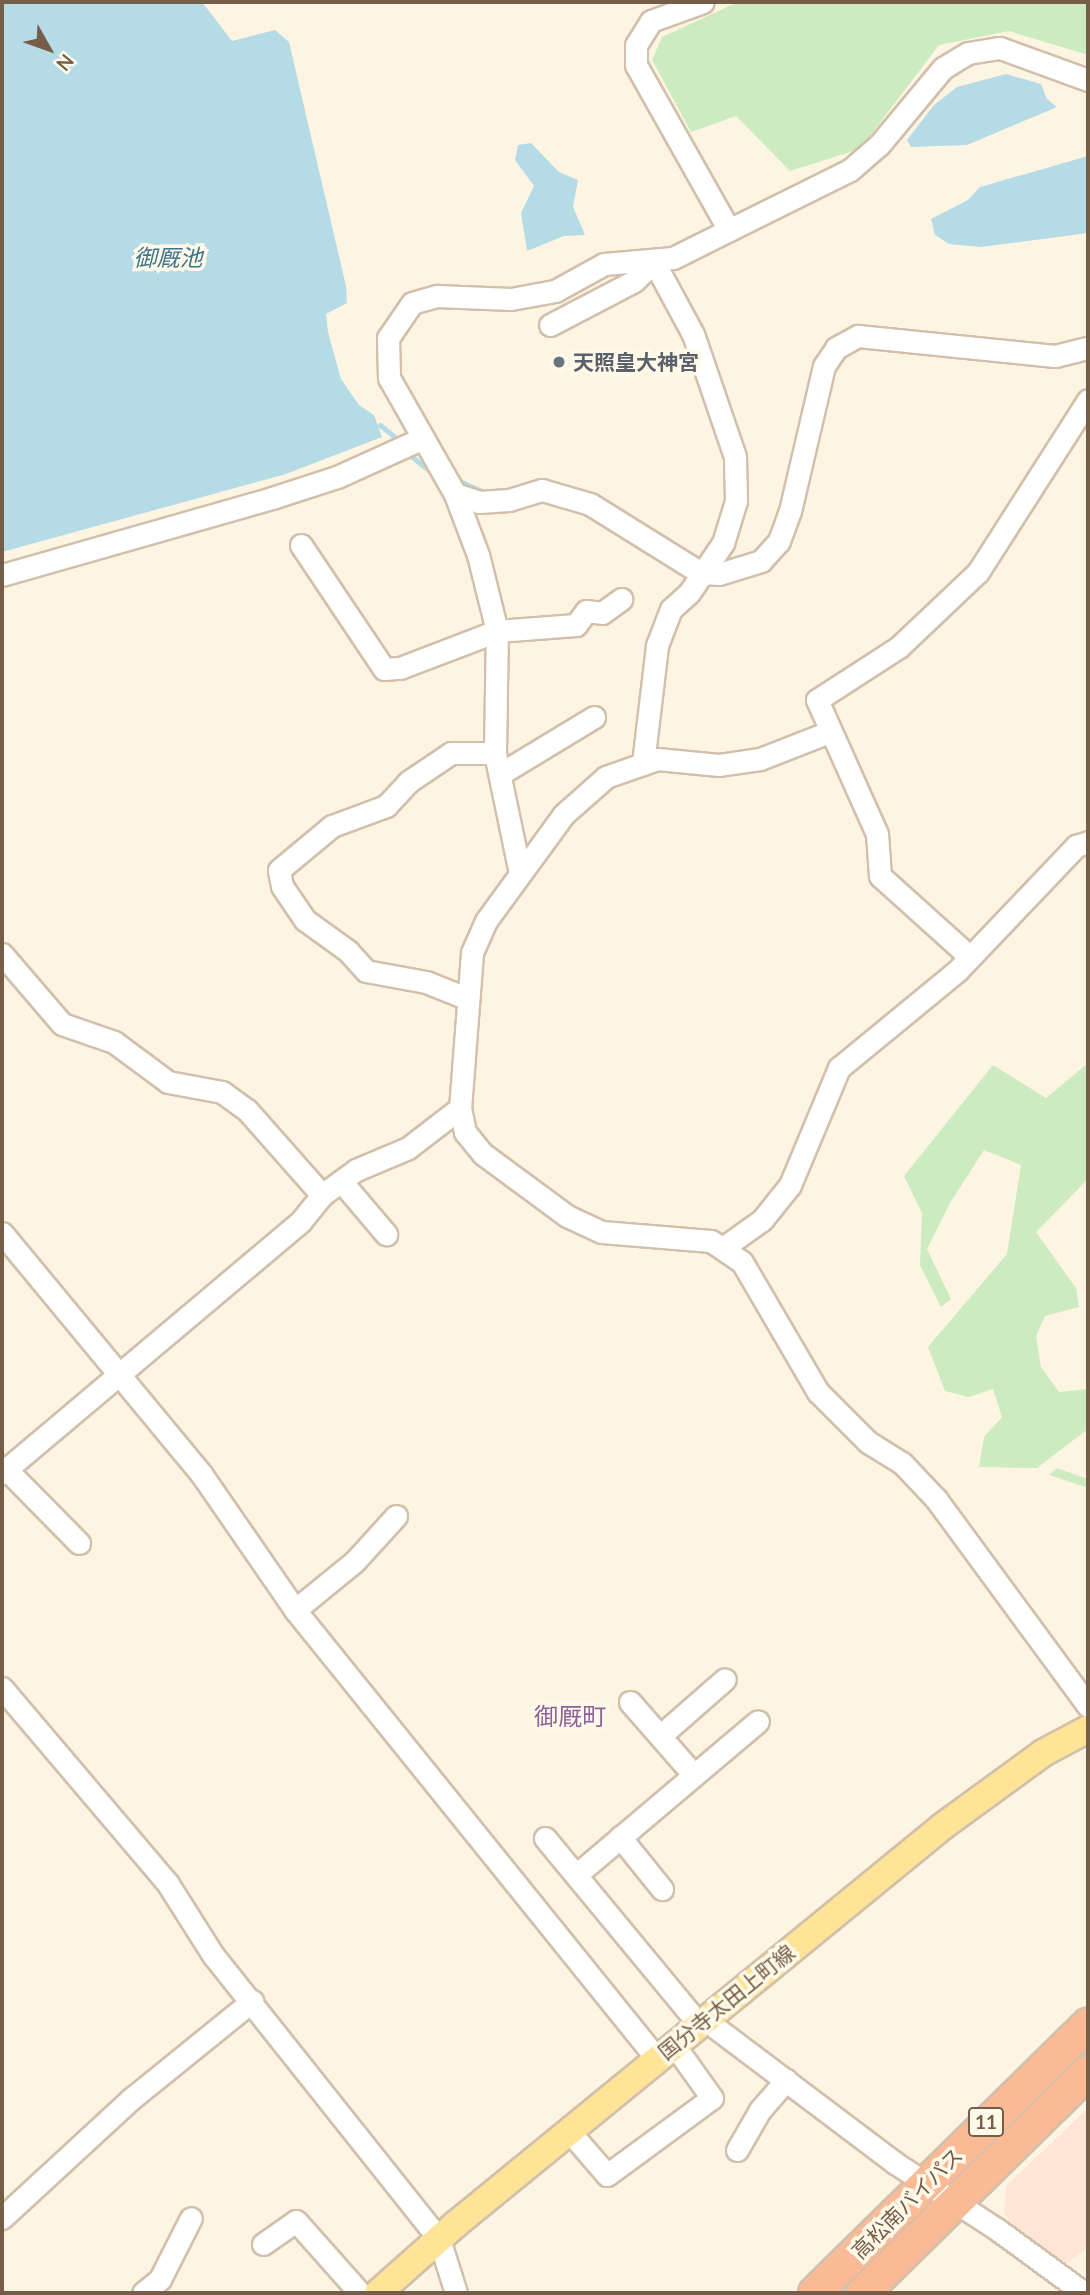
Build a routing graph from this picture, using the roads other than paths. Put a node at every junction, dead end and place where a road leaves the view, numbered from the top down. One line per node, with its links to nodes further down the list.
1 (703, 2): 3 (street)
2 (1088, 80): 3 (street)
3 (729, 230): 4 (street)
4 (653, 262): 5 (street); 8 (street); 11 (street)
5 (550, 325)
6 (1088, 348): 11 (street)
7 (1088, 400): 16 (street)
8 (423, 438): 9 (street); 12 (street)
9 (455, 494): 11 (street); 14 (street)
10 (301, 545): 14 (street)
11 (701, 573): 18 (street)
12 (2, 578)
13 (621, 599): 14 (street)
14 (497, 631): 17 (street)
15 (594, 717): 17 (street)
16 (829, 732): 18 (street); 22 (street)
17 (498, 764): 20 (street); 23 (street)
18 (643, 764): 20 (street)
19 (1088, 842): 22 (street)
20 (520, 873): 23 (street)
21 (2, 954): 26 (street)
22 (970, 957): 29 (street)
23 (466, 998): 24 (street)
24 (460, 1108): 25 (street); 29 (street)
25 (341, 1181): 26 (street); 28 (street)
26 (323, 1195): 30 (street)
27 (2, 1233): 30 (street)
28 (386, 1234)
29 (724, 1247): 38 (street)
30 (118, 1371): 31 (street); 34 (street)
31 (4, 1471): 33 (street)
32 (396, 1516): 34 (street)
33 (79, 1543)
34 (295, 1610): 50 (street)
35 (725, 1679): 41 (street)
36 (2, 1688): 47 (street)
37 (630, 1702): 41 (street)
38 (1088, 1706)
39 (758, 1721): 42 (street)
40 (1088, 1729): 48 (main road, 国分寺太田上町線)
41 (660, 1736): 42 (street)
42 (694, 1775): 43 (street)
43 (620, 1837): 45 (street); 46 (street)
44 (545, 1838): 45 (street)
45 (576, 1875): 48 (street)
46 (662, 1889)
47 (252, 2001): 57 (street); 59 (street)
48 (702, 2022): 50 (main road, 国分寺太田上町線); 52 (street)
49 (1088, 2025): 55 (highway, 高松南バイパス / 11)
50 (665, 2052): 53 (main road, 国分寺太田上町線); 53 (street)
51 (1088, 2072): 56 (highway, 高松南バイパス / 11)
52 (786, 2080): 54 (street); 55 (street)
53 (569, 2131): 59 (main road, 国分寺太田上町線)
54 (737, 2150)
55 (927, 2184): 56 (street); 65 (highway, 高松南バイパス / 11)
56 (954, 2200): 66 (highway, 高松南バイパス / 11); 67 (street)
57 (2, 2218)
58 (191, 2218): 61 (street)
59 (439, 2239): 63 (main road, 国分寺太田上町線); 64 (street)
60 (263, 2244): 62 (street)
61 (143, 2293)
62 (360, 2293)
63 (378, 2293)
64 (456, 2293)
65 (816, 2293)
66 (863, 2293)
67 (1084, 2293)

